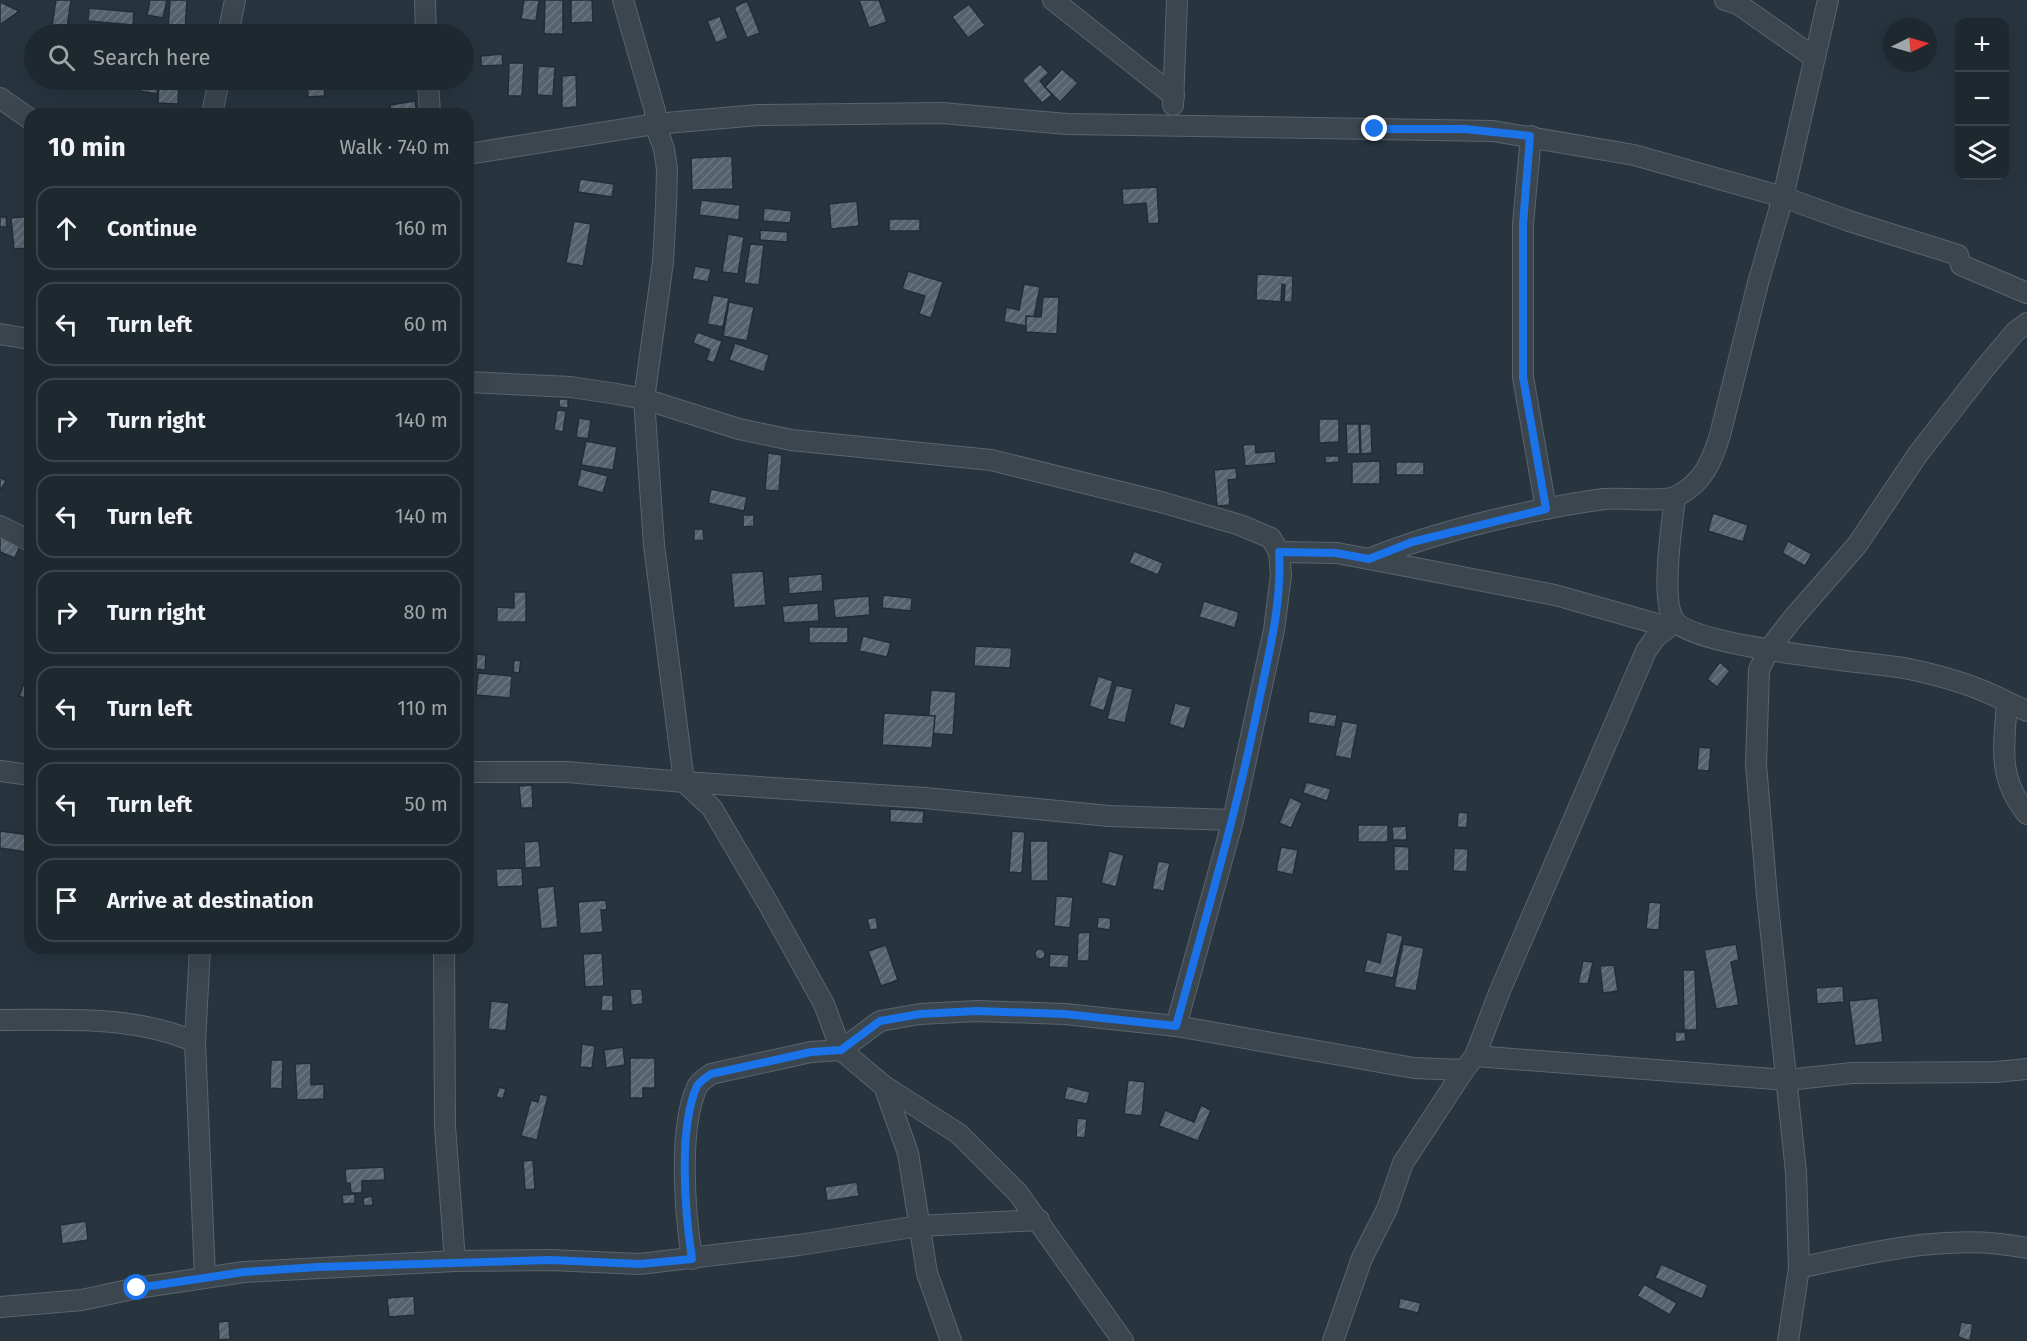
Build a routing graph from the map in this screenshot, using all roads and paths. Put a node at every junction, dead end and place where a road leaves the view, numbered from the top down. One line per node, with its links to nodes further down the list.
1 (235, 0): 8 (street)
2 (425, 0): 9 (street)
3 (623, 0): 18 (street)
4 (1053, 0): 13 (street)
5 (1177, 0): 13 (street)
6 (1725, 0): 10 (street)
7 (1828, 0): 10 (street)
8 (230, 24)
9 (426, 24)
10 (1815, 58): 22 (street)
11 (217, 90): 15 (street)
12 (429, 90): 16 (street)
13 (1174, 96): 19 (street)
14 (0, 98): 17 (street)
15 (213, 108)
16 (430, 108)
17 (24, 115)
18 (655, 123): 19 (street); 21 (street); 28 (street)
19 (1170, 124): 20 (street)
20 (1530, 136): 22 (street); 30 (street)
21 (474, 153)
22 (1783, 197): 23 (street); 29 (street)
23 (2027, 293)
24 (2027, 323): 36 (street)
25 (0, 334): 26 (street)
26 (24, 338)
27 (474, 382): 28 (street)
28 (644, 399): 33 (street); 42 (street)
29 (1675, 498): 30 (street); 35 (street)
30 (1546, 509): 34 (street)
31 (0, 526): 32 (street)
32 (24, 538)
33 (1279, 552): 34 (street); 44 (street)
34 (1369, 559): 35 (street)
35 (1671, 624): 36 (street); 51 (street)
36 (1769, 649): 37 (street); 53 (street)
37 (2007, 702): 38 (street); 43 (street)
38 (2027, 711)
39 (0, 771): 41 (street)
40 (474, 772): 42 (street)
41 (24, 774)
42 (684, 782): 44 (street); 50 (street)
43 (2027, 814)
44 (1233, 820): 48 (street)
45 (200, 954): 49 (street)
46 (444, 954): 59 (street)
47 (0, 1020): 49 (street)
48 (1176, 1026): 50 (street); 51 (street)
49 (195, 1042): 61 (street)
50 (841, 1050): 54 (street); 58 (street)
51 (1470, 1063): 53 (street); 65 (street)
52 (2027, 1069): 53 (street)
53 (1787, 1080): 60 (street)
54 (884, 1086): 55 (street); 56 (street)
55 (1039, 1220): 56 (street); 64 (street)
56 (919, 1226): 58 (street); 63 (street)
57 (2027, 1248): 60 (street)
58 (692, 1259): 59 (street)
59 (456, 1261): 61 (street)
60 (1799, 1268): 66 (street)
61 (205, 1277): 62 (street)
62 (0, 1307)
63 (951, 1341)
64 (1123, 1341)
65 (1333, 1341)
66 (1788, 1341)

